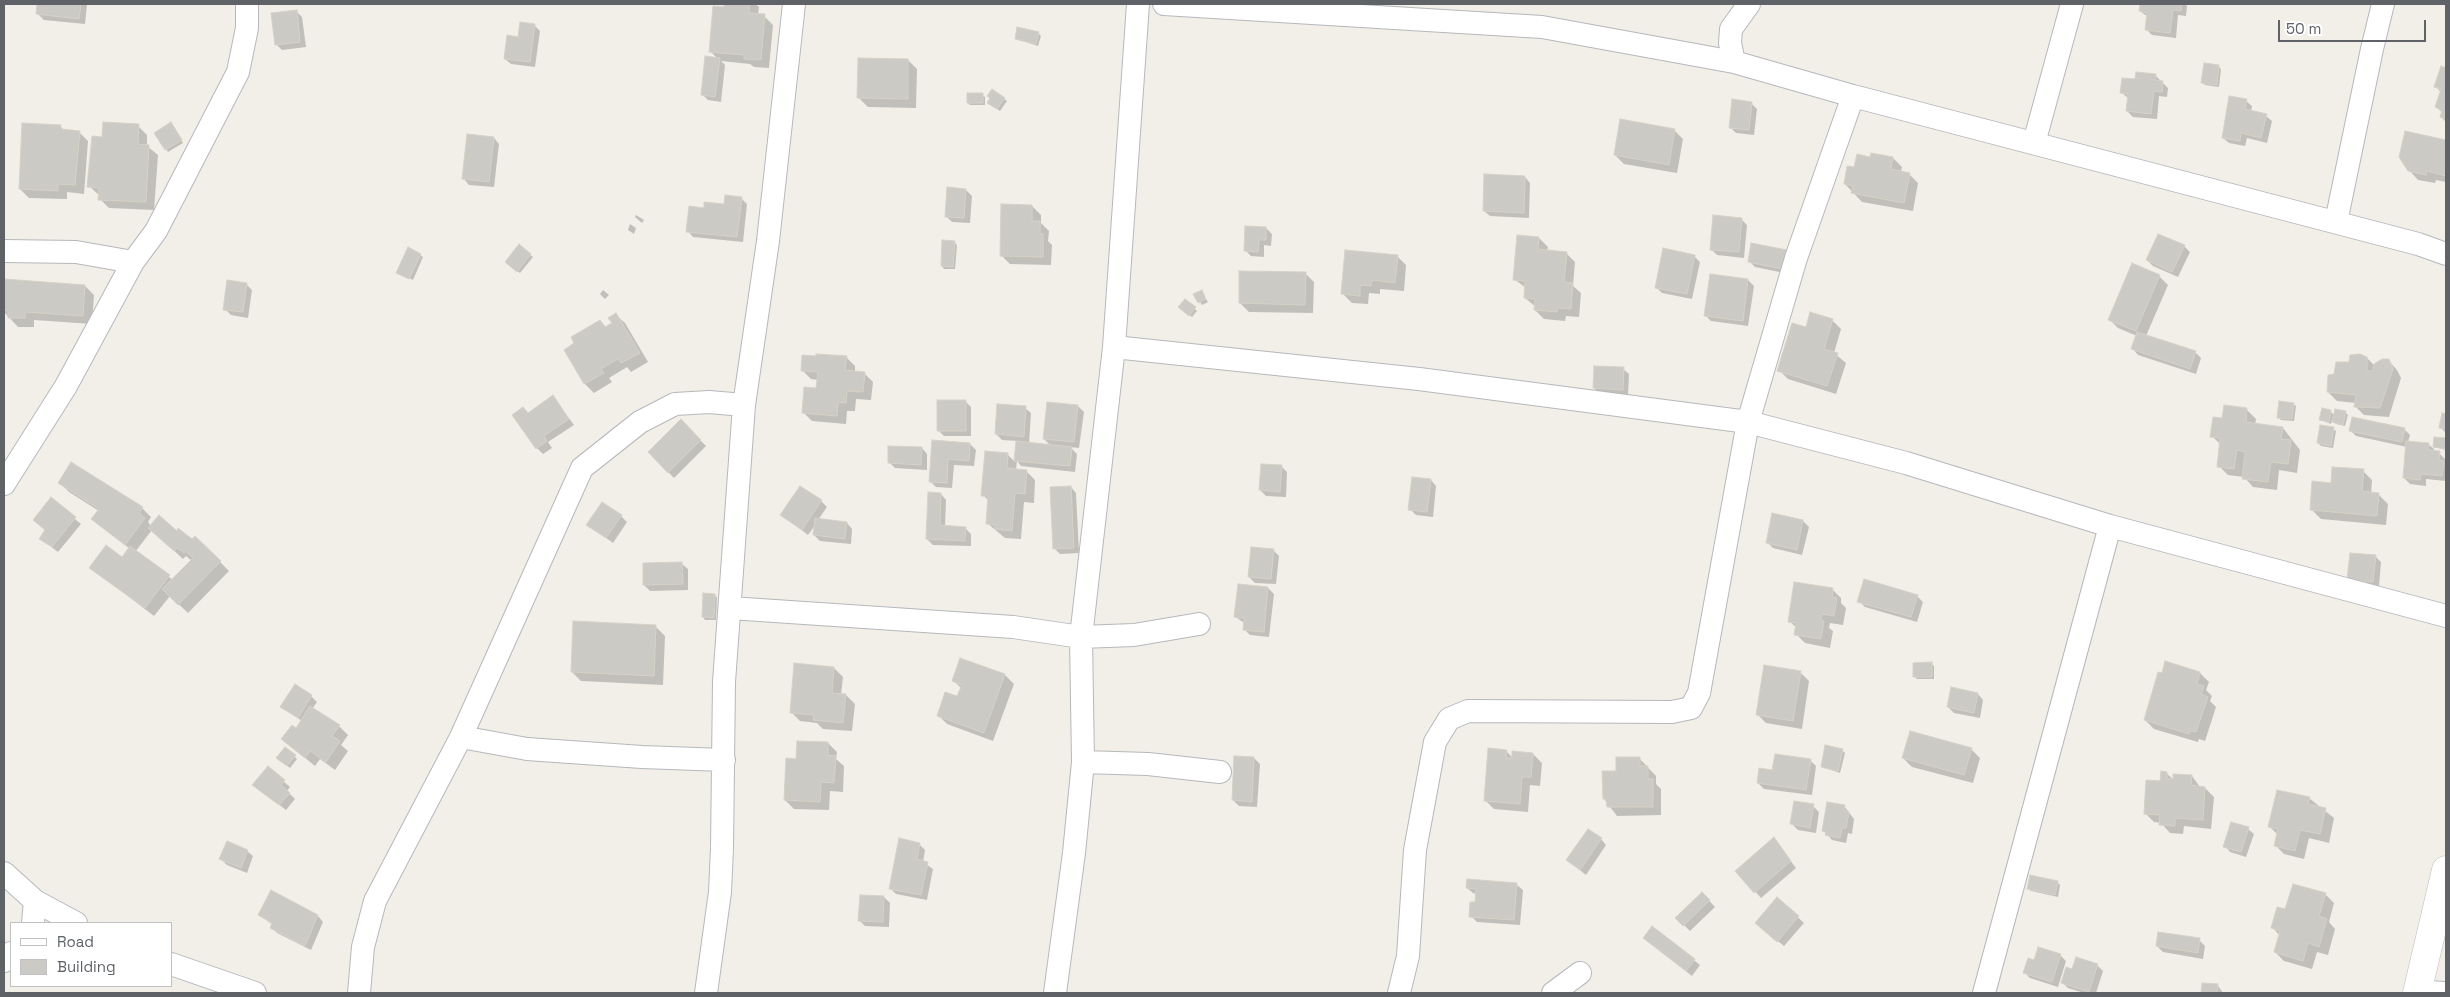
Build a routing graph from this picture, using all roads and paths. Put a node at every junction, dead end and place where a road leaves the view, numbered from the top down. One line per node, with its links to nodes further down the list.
1 (247, 4): 15 (street)
2 (794, 4): 17 (street)
3 (1138, 4): 16 (street)
4 (1164, 4): 8 (street)
5 (1749, 4): 9 (street)
6 (2072, 4): 11 (street)
7 (2384, 4): 12 (street)
8 (1343, 9): 9 (street)
9 (1734, 62): 10 (street)
10 (1853, 96): 11 (street); 18 (street)
11 (2034, 143): 12 (street)
12 (2336, 222): 14 (street)
13 (4, 251): 15 (street)
14 (2446, 254)
15 (133, 262): 19 (street)
16 (1114, 347): 18 (street); 24 (street)
17 (744, 405): 21 (street); 25 (street)
18 (1748, 422): 20 (street); 41 (street)
19 (7, 472)
20 (2110, 526): 22 (street); 43 (street)
21 (730, 608): 24 (street); 26 (street)
22 (2446, 616)
23 (1199, 624): 24 (street)
24 (1081, 637): 27 (street)
25 (461, 737): 26 (street); 38 (street)
26 (724, 760): 39 (street)
27 (1083, 762): 28 (street); 40 (street)
28 (1220, 772)
29 (2446, 870): 36 (street)
30 (4, 873): 31 (street)
31 (35, 901): 32 (street); 33 (street)
32 (33, 922)
33 (74, 922)
34 (172, 964): 37 (street)
35 (1580, 973): 42 (street)
36 (2426, 992)
37 (255, 993)
38 (359, 993)
39 (706, 993)
40 (1055, 993)
41 (1399, 993)
42 (1553, 993)
43 (1984, 993)

